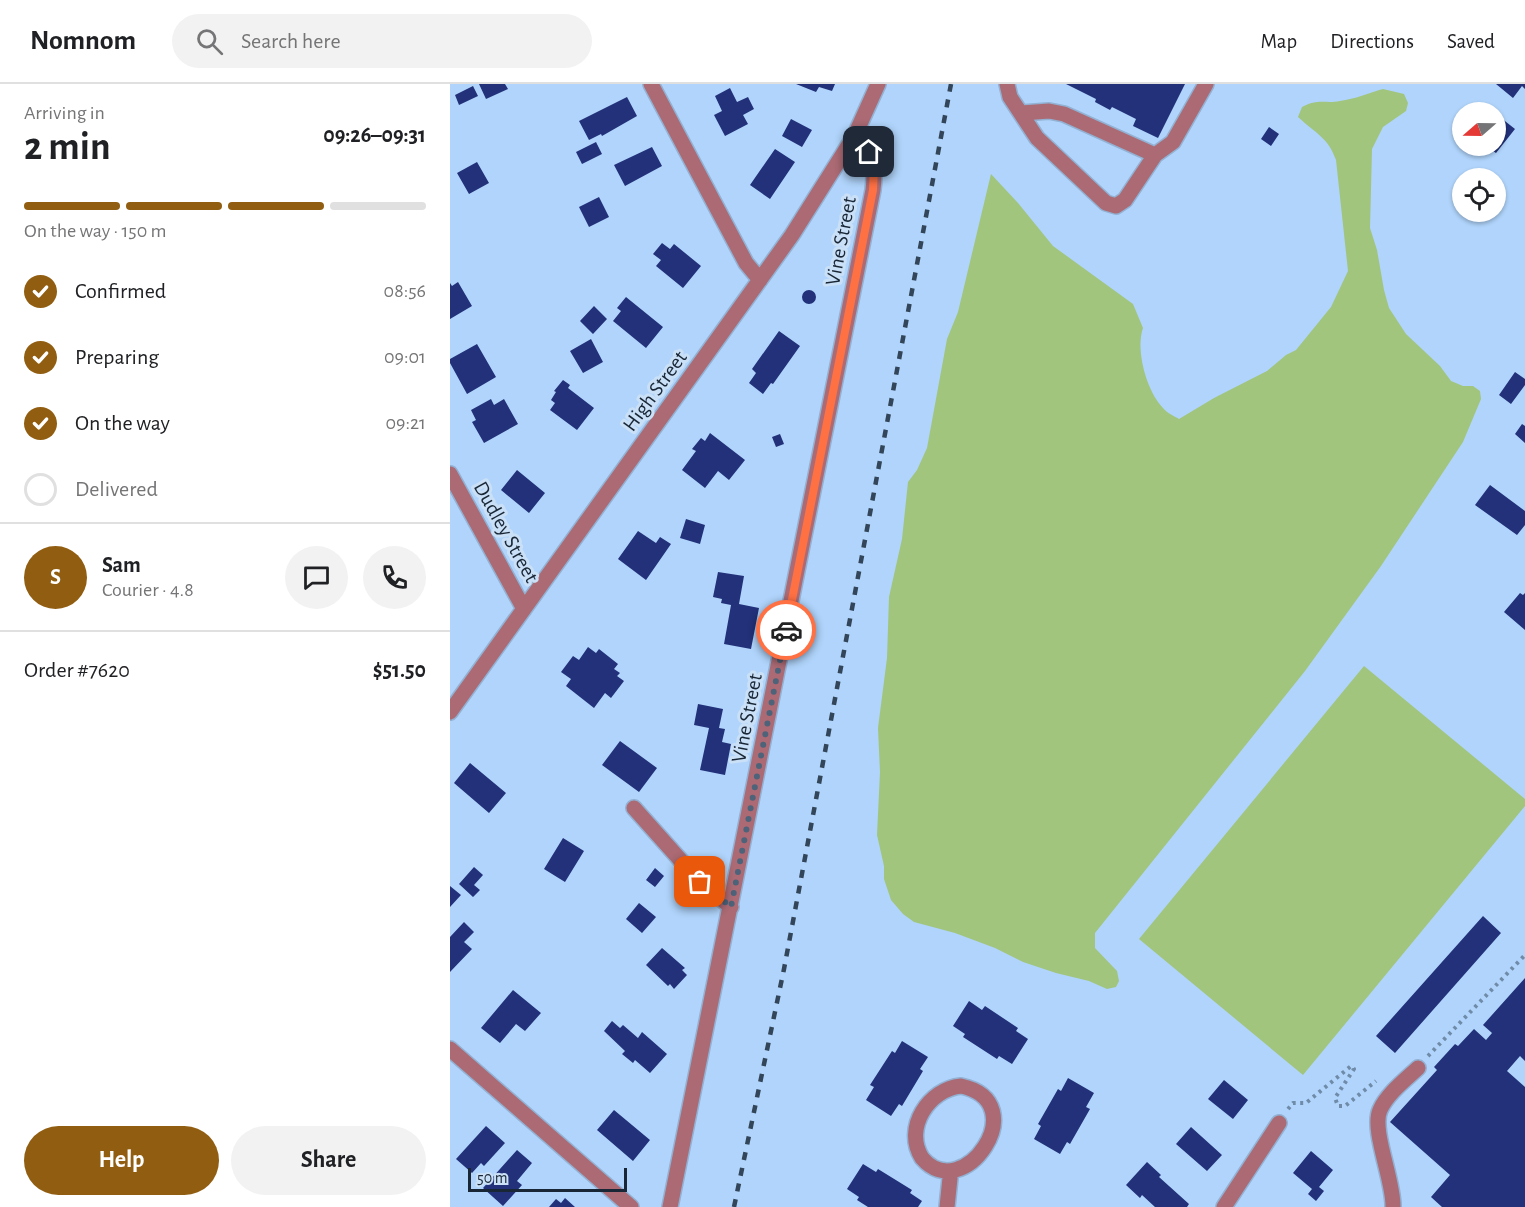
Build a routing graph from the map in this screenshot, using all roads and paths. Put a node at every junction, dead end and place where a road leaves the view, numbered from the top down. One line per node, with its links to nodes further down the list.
1 (651, 84): 8 (street)
2 (878, 84): 6 (street, High Street)
3 (1007, 84): 5 (street)
4 (1206, 84): 7 (street)
5 (1022, 112): 7 (street); 7 (street)
6 (855, 135): 8 (street, High Street); 13 (street, Vine Street)
7 (1155, 154)
8 (760, 280): 10 (street, High Street)
9 (450, 474): 10 (street, Dudley Street)
10 (524, 609): 11 (street, High Street)
11 (450, 712)
12 (634, 808): 13 (street)
13 (731, 907): 21 (street, Vine Street)
14 (1525, 955): 16 (path)
15 (450, 1049): 20 (street)
16 (1418, 1068): 24 (street)
17 (1382, 1077): 18 (path)
18 (1279, 1123): 23 (street)
19 (950, 1178): 19 (street); 22 (street)
20 (631, 1207)
21 (670, 1207)
22 (947, 1207)
23 (1224, 1207)
24 (1393, 1207)

